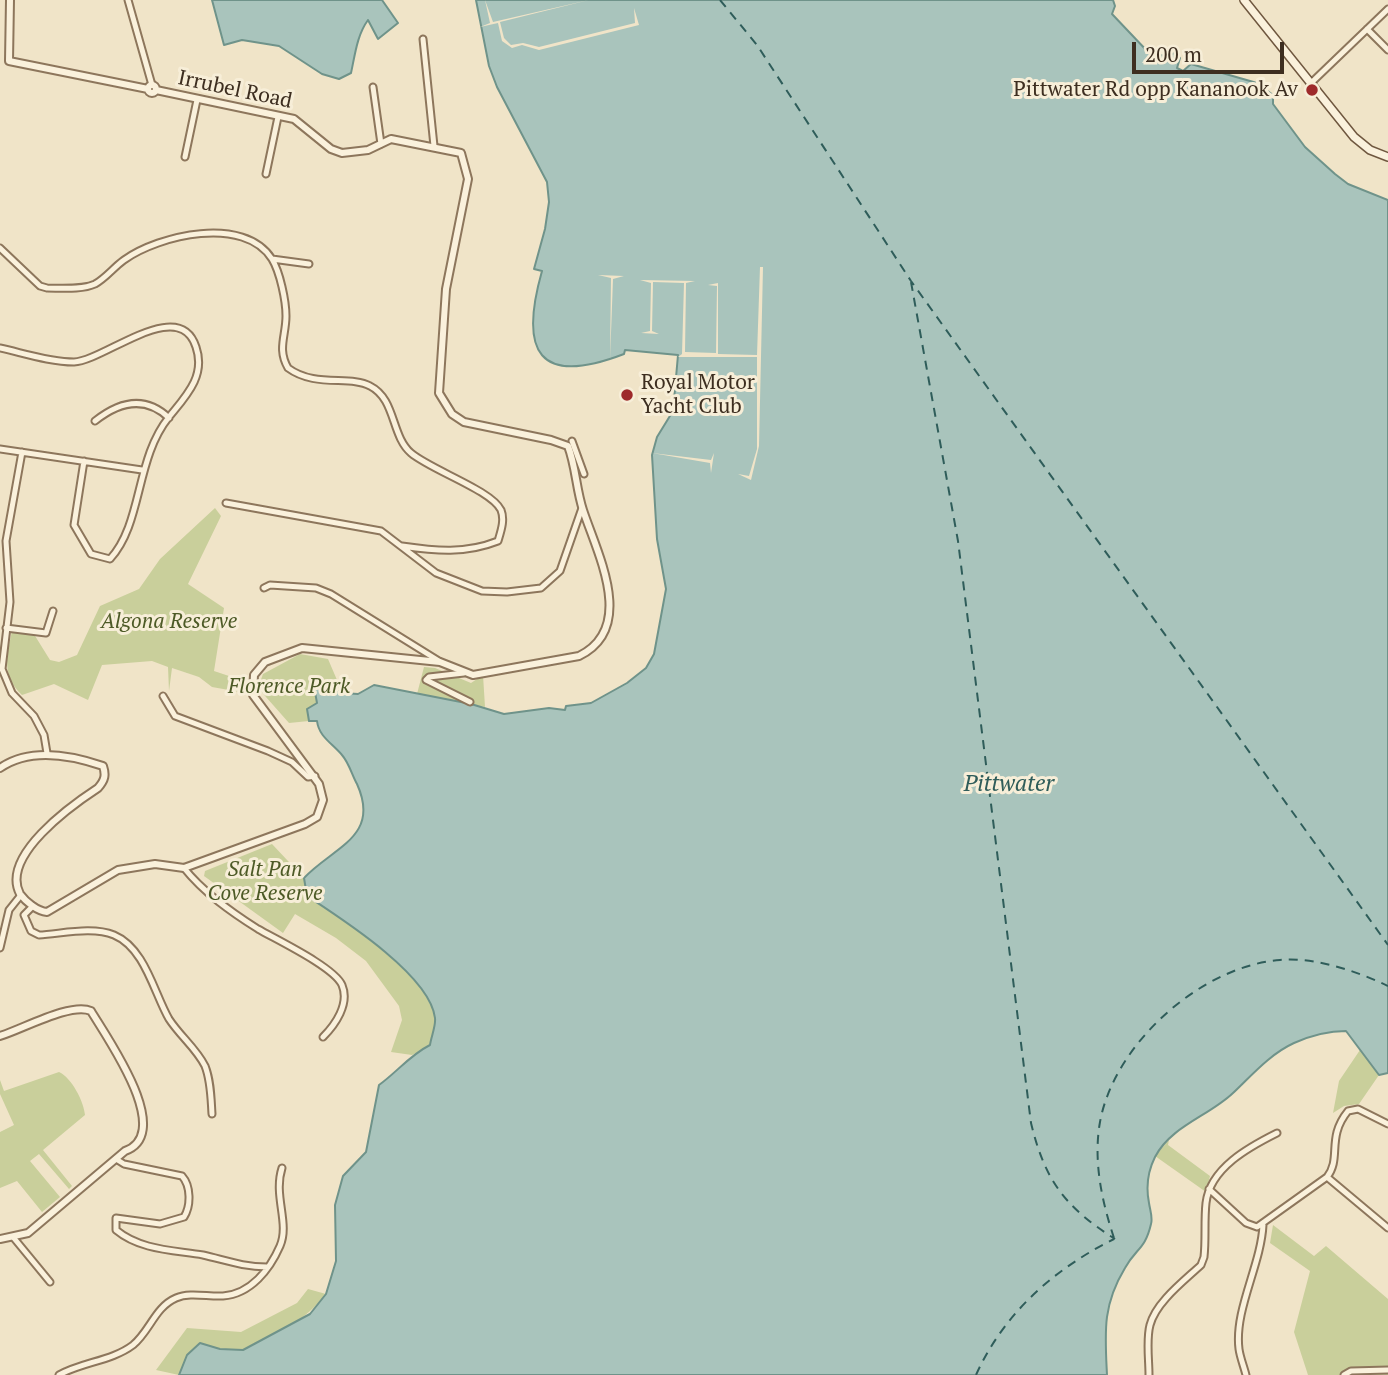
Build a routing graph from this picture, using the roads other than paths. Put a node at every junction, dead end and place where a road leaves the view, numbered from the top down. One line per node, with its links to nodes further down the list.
1 (10, 0): 9 (street)
2 (128, 0): 12 (street)
3 (1244, 0): 10 (main road)
4 (1388, 9): 5 (street)
5 (1367, 29): 7 (street); 10 (street)
6 (423, 39): 16 (street)
7 (1388, 50)
8 (0, 60): 9 (street, Irrubel Road)
9 (9, 61): 12 (street, Irrubel Road)
10 (1311, 83): 18 (main road)
11 (373, 87): 15 (street)
12 (152, 88): 13 (street, Irrubel Road)
13 (197, 100): 14 (street, Irrubel Road); 17 (street)
14 (278, 117): 15 (street, Irrubel Road); 19 (street)
15 (381, 145): 16 (street, Irrubel Road)
16 (434, 146): 33 (street, Irrubel Road)
17 (185, 157)
18 (1388, 157)
19 (266, 174)
20 (0, 248): 21 (street)
21 (272, 260): 22 (street); 34 (street)
22 (309, 264)
23 (0, 348): 24 (street)
24 (169, 418): 25 (street); 30 (street)
25 (95, 421)
26 (572, 441): 31 (street)
27 (0, 449): 28 (street)
28 (22, 452): 29 (street); 37 (street)
29 (84, 461): 30 (street); 30 (street)
30 (142, 470)
31 (584, 474)
32 (226, 503): 34 (street)
33 (582, 508): 34 (street); 39 (street)
34 (402, 546)
35 (264, 588): 38 (street)
36 (53, 611): 37 (street)
37 (6, 628): 42 (street)
38 (440, 662): 39 (street); 44 (street)
39 (464, 673): 41 (street)
40 (163, 696): 44 (street)
41 (470, 702)
42 (47, 753): 43 (street); 46 (street)
43 (0, 768)
44 (316, 776): 45 (street)
45 (184, 868): 47 (street); 50 (street)
46 (21, 895): 47 (street); 48 (street)
47 (33, 906): 51 (street)
48 (0, 947)
49 (0, 1036): 54 (street)
50 (323, 1037)
51 (212, 1114)
52 (1388, 1124): 56 (street)
53 (1277, 1133): 57 (street)
54 (116, 1159): 60 (street); 62 (street)
55 (282, 1168): 62 (street)
56 (1327, 1177): 58 (street); 59 (street)
57 (1209, 1189): 58 (street); 66 (street)
58 (1263, 1225): 67 (street)
59 (1388, 1228)
60 (13, 1237): 61 (street); 63 (street)
61 (0, 1239)
62 (267, 1267): 65 (street)
63 (50, 1282)
64 (1388, 1370): 68 (street)
65 (59, 1375)
66 (1149, 1375)
67 (1246, 1375)
68 (1343, 1375)

